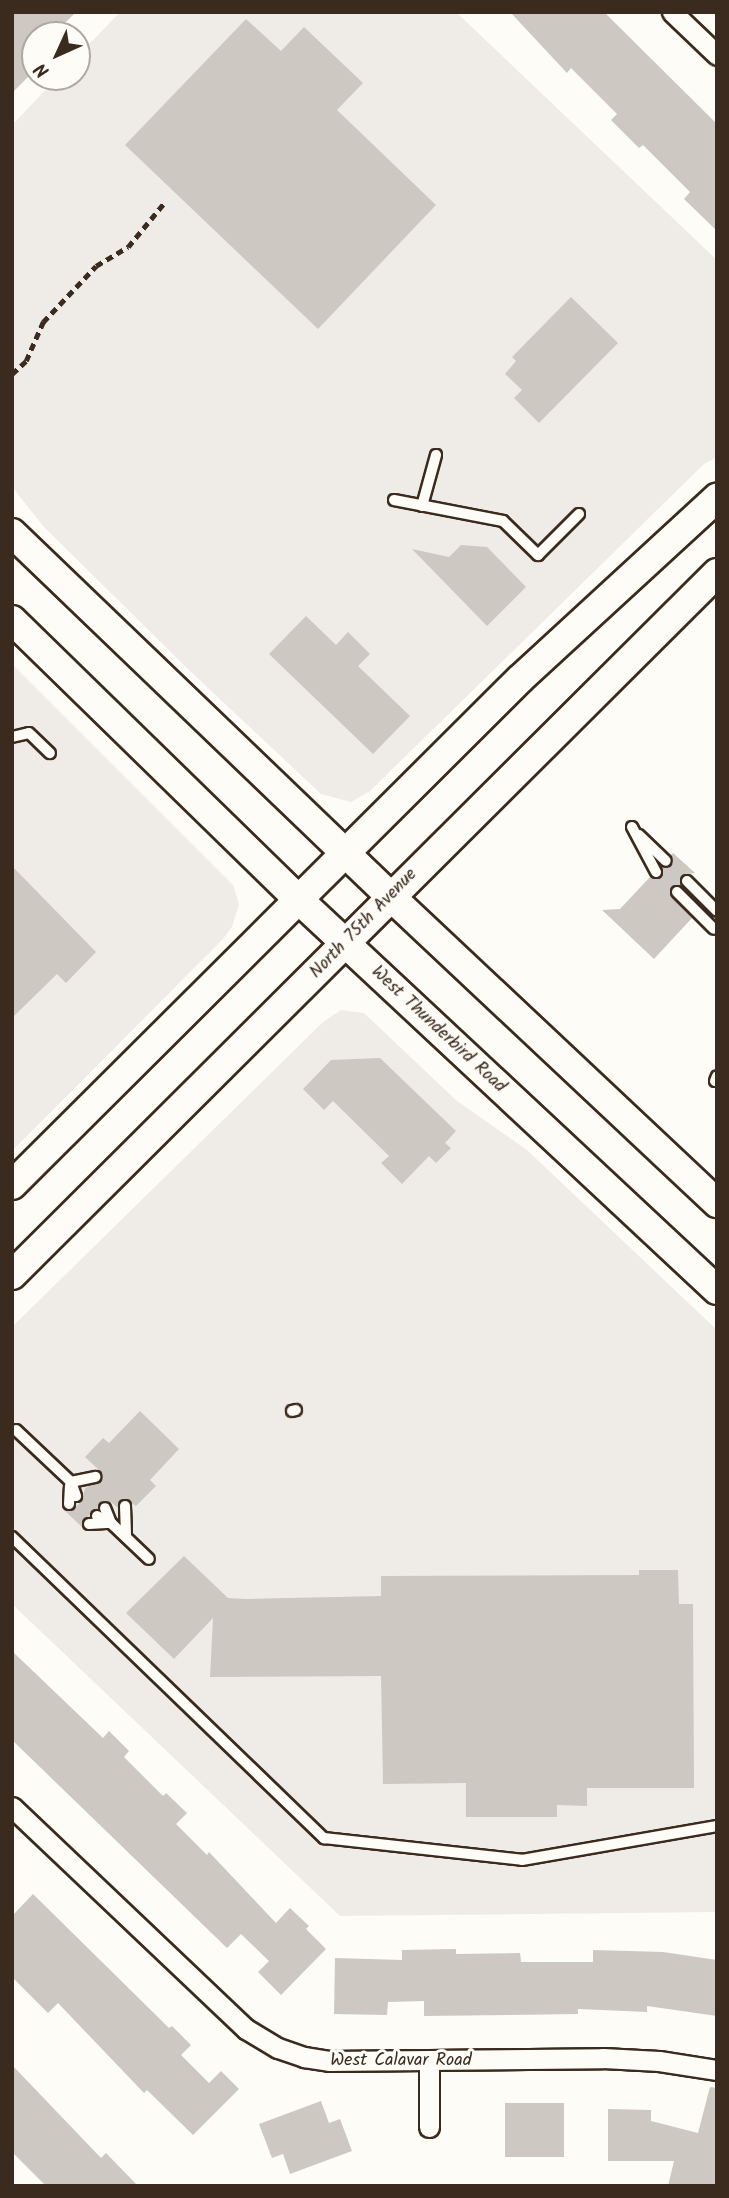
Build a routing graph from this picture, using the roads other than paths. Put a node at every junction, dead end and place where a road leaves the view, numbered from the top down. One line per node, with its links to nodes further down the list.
1 (672, 12): 2 (street)
2 (717, 55)
3 (436, 454): 6 (lane)
4 (717, 498): 13 (main road)
5 (394, 500): 6 (lane)
6 (422, 506): 7 (lane)
7 (579, 514)
8 (12, 533): 13 (main road)
9 (717, 573): 18 (main road, North 75th Avenue)
10 (12, 620): 19 (main road, West Thunderbird Road)
11 (12, 737): 12 (lane)
12 (50, 753)
13 (343, 852): 18 (main road); 19 (main road)
14 (666, 861): 15 (lane)
15 (656, 872)
16 (687, 881): 20 (lane)
17 (677, 892): 21 (lane)
18 (390, 896): 22 (main road, North 75th Avenue); 24 (main road)
19 (298, 899): 22 (main road, West Thunderbird Road); 23 (main road)
20 (717, 911)
21 (714, 929)
22 (345, 943): 25 (main road, North 75th Avenue); 26 (main road, West Thunderbird Road)
23 (12, 1185)
24 (717, 1203)
25 (12, 1275)
26 (717, 1290)
27 (16, 1430): 29 (lane)
28 (95, 1477): 29 (lane)
29 (71, 1482): 30 (lane); 31 (lane)
30 (85, 1488)
31 (72, 1500)
32 (125, 1506): 37 (lane)
33 (106, 1507): 35 (lane)
34 (93, 1520): 35 (lane)
35 (111, 1522): 37 (lane)
36 (12, 1537): 40 (lane)
37 (126, 1537): 38 (lane)
38 (149, 1559)
39 (12, 1807): 41 (street, West Calavar Road)
40 (717, 1826)
41 (429, 2062): 42 (street, West Calavar Road); 43 (street)
42 (717, 2070)
43 (429, 2127)

